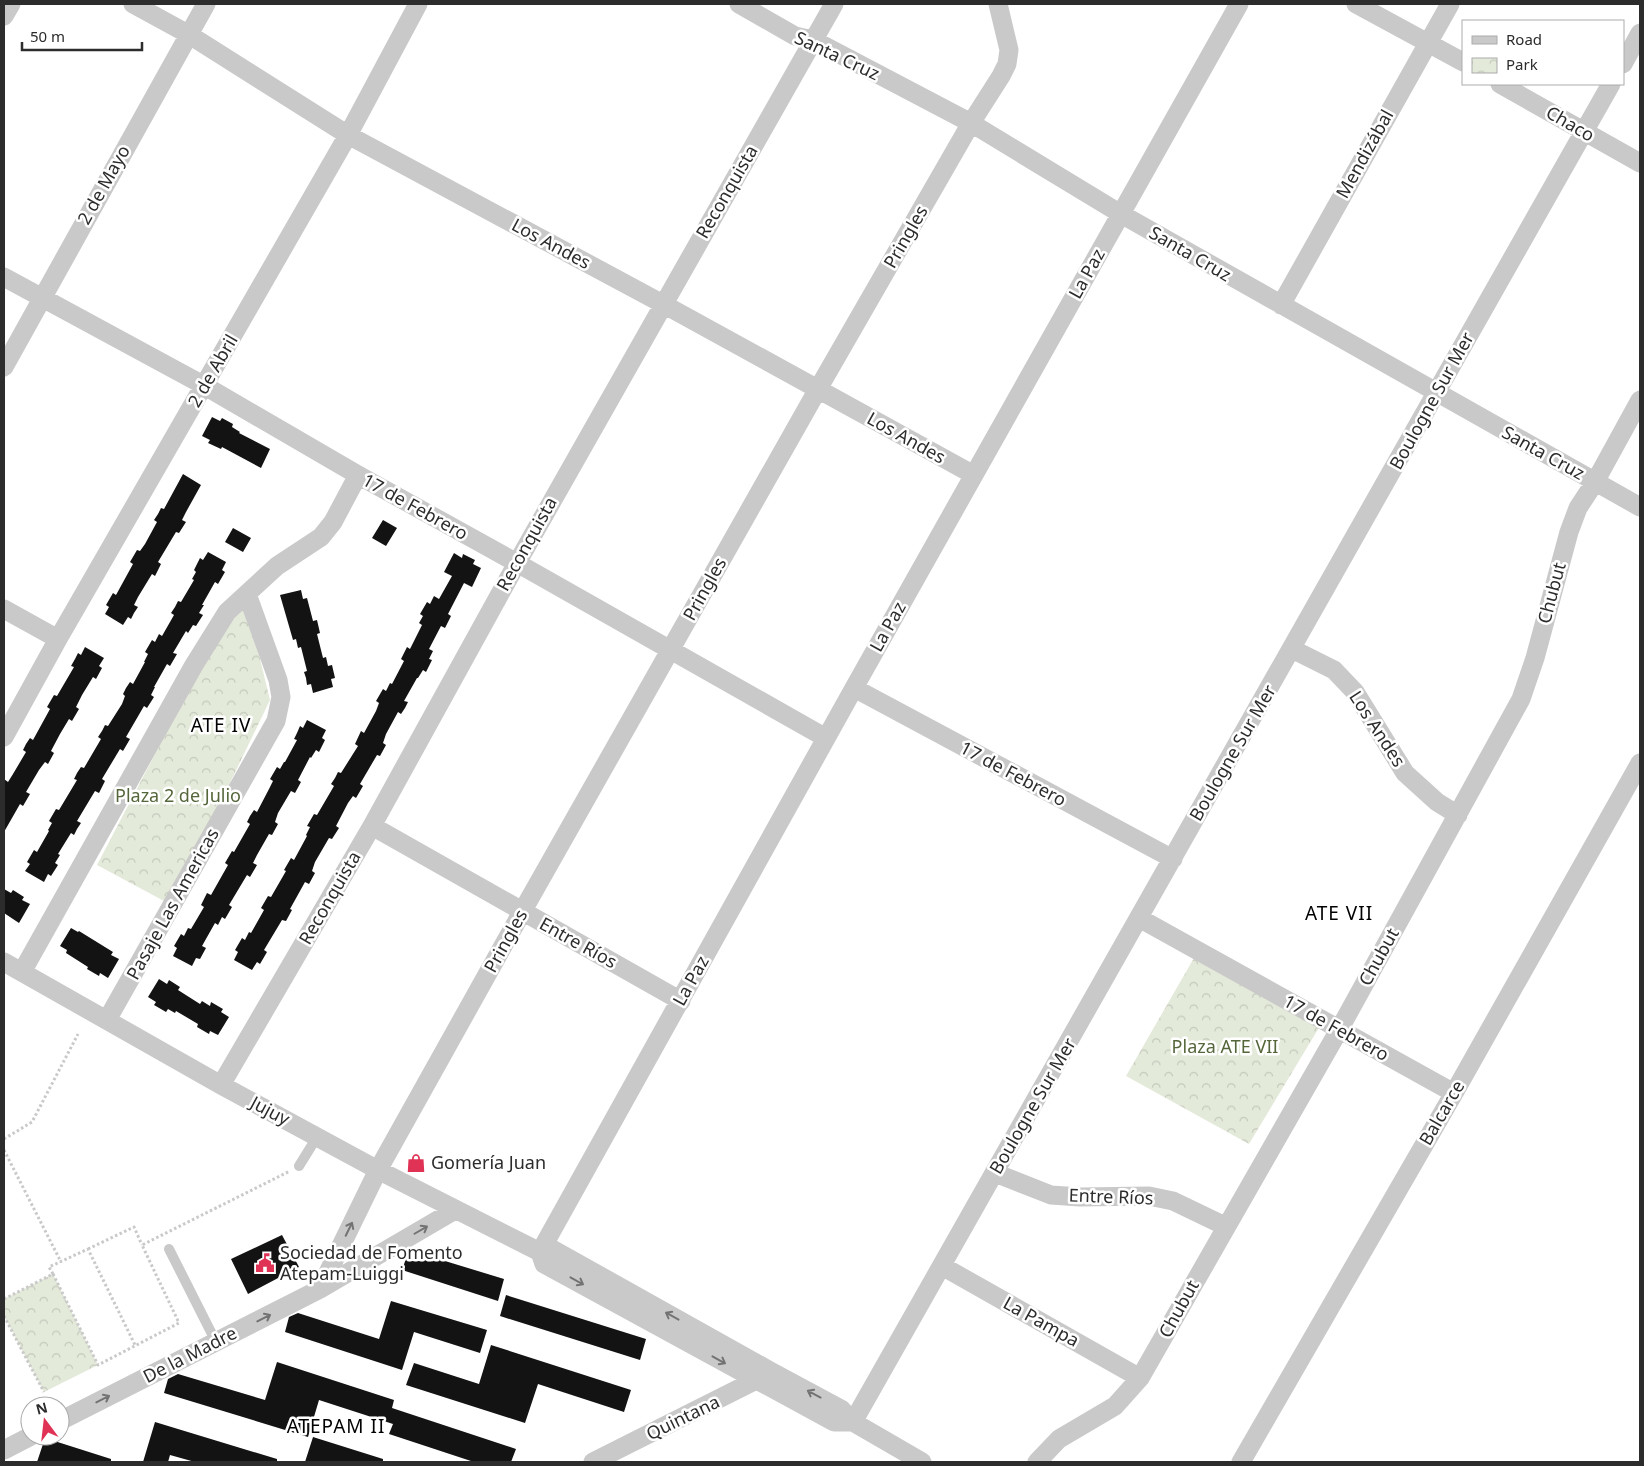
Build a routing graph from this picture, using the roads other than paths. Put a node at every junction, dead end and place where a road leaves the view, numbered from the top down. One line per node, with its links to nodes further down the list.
1 (11, 4): 11 (street)
2 (133, 4): 13 (street, Los Andes)
3 (206, 4): 13 (street, 2 de Mayo)
4 (418, 4): 22 (street, 2 de Abril)
5 (739, 4): 14 (street, Santa Cruz)
6 (834, 4): 14 (street, Reconquista)
7 (998, 4): 20 (street, Pringles)
8 (1239, 4): 24 (street, La Paz)
9 (1356, 4): 15 (street)
10 (1450, 4): 15 (street, Mendizábal)
11 (4, 16)
12 (1640, 33): 17 (street)
13 (188, 34): 22 (street, Los Andes); 26 (street, 2 de Mayo)
14 (813, 40): 20 (street, Santa Cruz); 27 (street, Reconquista)
15 (1428, 42): 16 (street); 28 (street, Mendizábal)
16 (1462, 61)
17 (1624, 62)
18 (1502, 85): 21 (street, Chaco)
19 (1610, 85): 21 (street, Boulogne Sur Mer)
20 (971, 123): 24 (street, Santa Cruz); 31 (street, Pringles)
21 (1584, 132): 23 (street, Chaco); 32 (street, Boulogne Sur Mer)
22 (348, 135): 27 (street, Los Andes); 30 (street, 2 de Abril)
23 (1640, 163)
24 (1121, 214): 28 (street, Santa Cruz); 35 (street, La Paz)
25 (4, 277): 26 (street, 17 de Febrero)
26 (42, 298): 29 (street, 2 de Mayo); 30 (street, 17 de Febrero)
27 (663, 304): 31 (street, Los Andes); 38 (street, Reconquista)
28 (1281, 305): 32 (street, Santa Cruz)
29 (4, 367)
30 (205, 386): 34 (street, 17 de Febrero); 41 (street, 2 de Abril)
31 (818, 389): 35 (street, Los Andes); 42 (street, Pringles)
32 (1436, 394): 36 (street, Santa Cruz); 43 (street, Boulogne Sur Mer)
33 (1640, 400): 36 (street, Chubut)
34 (358, 475): 38 (street, 17 de Febrero); 39 (street)
35 (974, 475): 44 (street, La Paz)
36 (1595, 482): 37 (street, Santa Cruz); 48 (street, Chubut)
37 (1640, 507)
38 (516, 563): 42 (street, 17 de Febrero); 49 (street, Reconquista)
39 (247, 594): 54 (street); 56 (street, Pasaje Las Americas)
40 (4, 610): 41 (street)
41 (58, 639): 45 (street, 2 de Abril)
42 (670, 650): 46 (street, 17 de Febrero); 51 (street, Pringles)
43 (1292, 650): 48 (street, Los Andes); 50 (street, Boulogne Sur Mer)
44 (854, 688): 46 (street, La Paz); 50 (street, 17 de Febrero)
45 (4, 737)
46 (826, 738): 55 (street, La Paz)
47 (1640, 763): 59 (street, Balcarce)
48 (1458, 815): 57 (street, Chubut)
49 (372, 826): 51 (street, Entre Ríos); 58 (street, Reconquista)
50 (1173, 859): 52 (street, Boulogne Sur Mer)
51 (522, 912): 55 (street, Entre Ríos); 62 (street, Pringles)
52 (1139, 918): 57 (street, 17 de Febrero); 63 (street, Boulogne Sur Mer)
53 (4, 962): 54 (street, Jujuy)
54 (22, 972): 56 (street, Jujuy)
55 (680, 1001): 67 (street, La Paz)
56 (108, 1020): 58 (street, Jujuy)
57 (1339, 1030): 59 (street, 17 de Febrero); 65 (street, Chubut)
58 (221, 1085): 60 (street, Jujuy)
59 (1454, 1093): 80 (street, Balcarce)
60 (317, 1137): 61 (lane); 62 (street, Jujuy)
61 (300, 1166)
62 (378, 1170): 64 (street, Jujuy); 69 (street, one-way to 62)
63 (995, 1173): 65 (street, Entre Ríos); 68 (street, Boulogne Sur Mer)
64 (456, 1210): 67 (street, Jujuy); 69 (street, De la Madre, one-way to 64)
65 (1226, 1226): 72 (street, Chubut)
66 (169, 1249): 70 (lane)
67 (540, 1252): 71 (street, Jujuy)
68 (942, 1266): 72 (street, La Pampa); 74 (street, Boulogne Sur Mer)
69 (320, 1289): 70 (street, De la Madre, one-way to 69)
70 (216, 1342): 73 (street, De la Madre, one-way to 70)
71 (764, 1376): 74 (street, Jujuy); 77 (street, Quintana)
72 (1140, 1378): 79 (street, Chubut)
73 (70, 1416)
74 (853, 1422): 78 (street)
75 (20, 1442): 76 (street)
76 (4, 1450)
77 (599, 1461)
78 (922, 1462)
79 (1037, 1462)
80 (1241, 1462)

